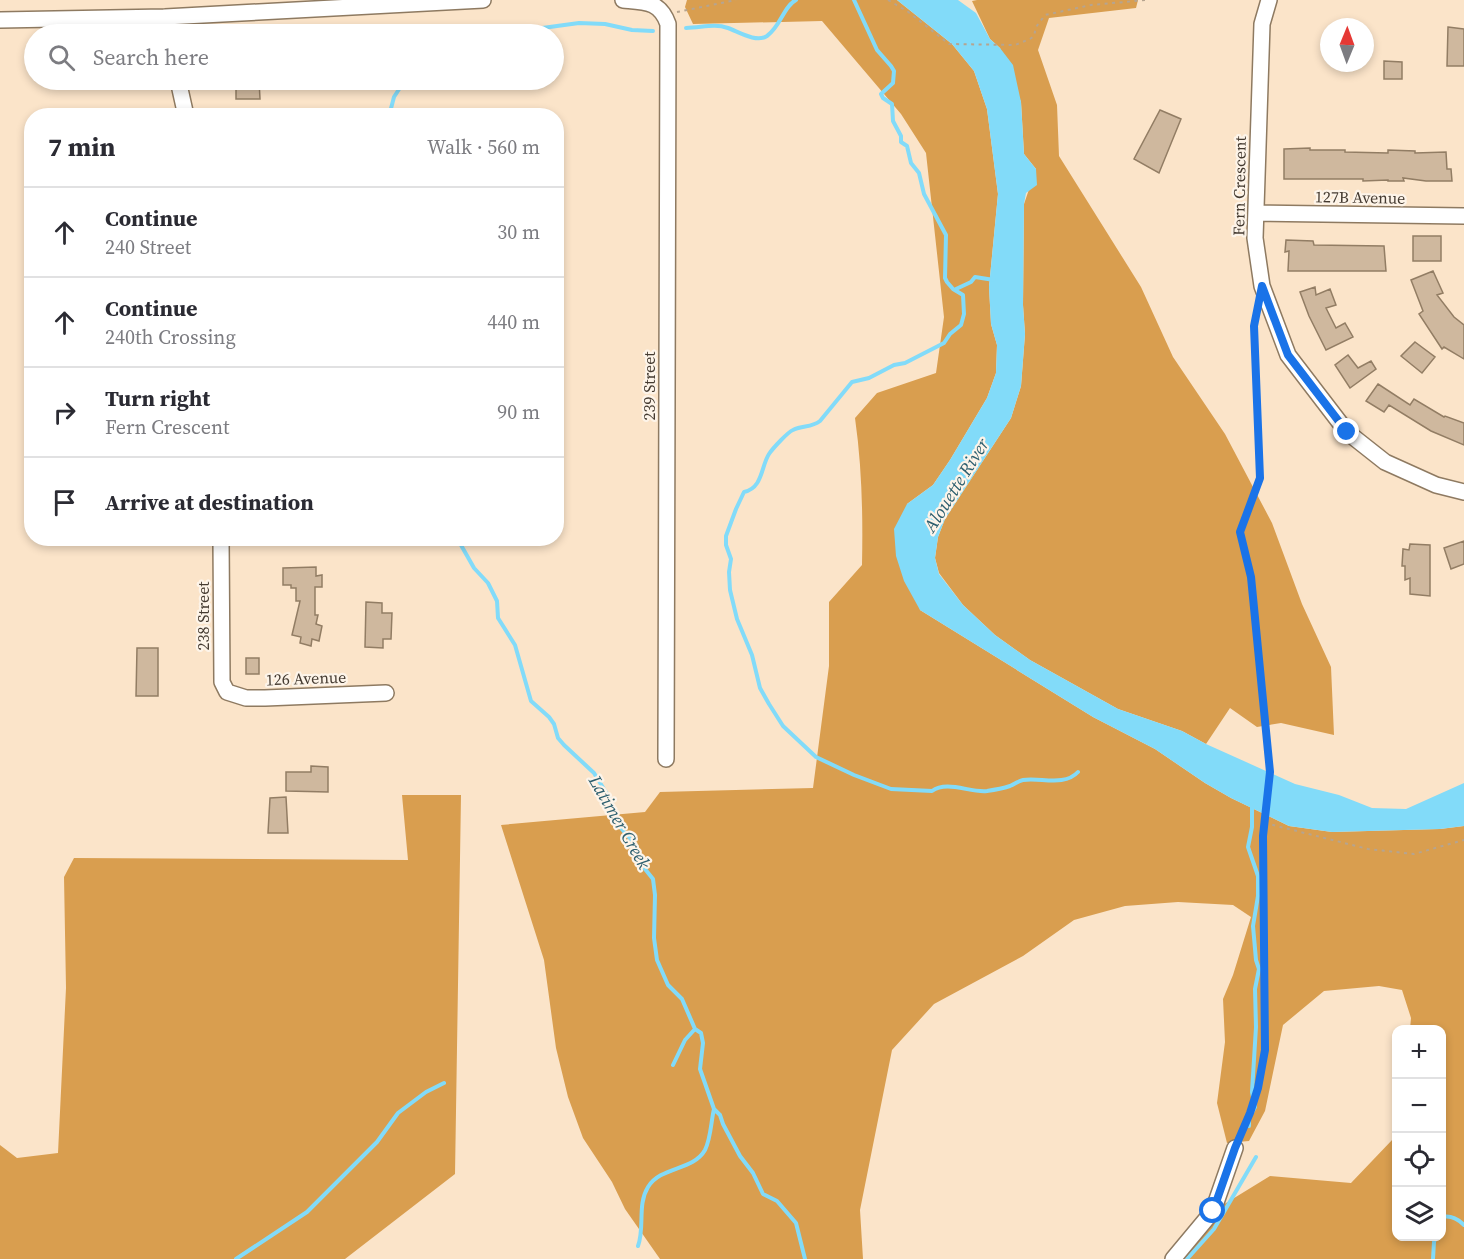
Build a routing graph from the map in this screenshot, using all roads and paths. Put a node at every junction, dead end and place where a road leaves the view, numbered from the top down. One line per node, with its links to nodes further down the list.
1 (483, 0): 8 (street)
2 (623, 0): 7 (street)
3 (736, 0): 7 (path)
4 (888, 0): 5 (path)
5 (1146, 0)
6 (1269, 0): 13 (street, Fern Crescent)
7 (664, 14): 20 (street, 239 Street)
8 (165, 17): 9 (street); 10 (street)
9 (0, 20)
10 (166, 24)
11 (180, 90): 12 (street)
12 (184, 108)
13 (1256, 213): 14 (street, 127B Avenue); 15 (street, Fern Crescent)
14 (1464, 216)
15 (1262, 286): 16 (street, Fern Crescent); 21 (path)
16 (1464, 492)
17 (221, 546): 18 (street, 238 Street)
18 (227, 692): 19 (street, 126 Avenue)
19 (386, 693)
20 (666, 759)
21 (1265, 823): 22 (path); 23 (path)
22 (1464, 840)
23 (1235, 1148): 24 (street)
24 (1173, 1259)

